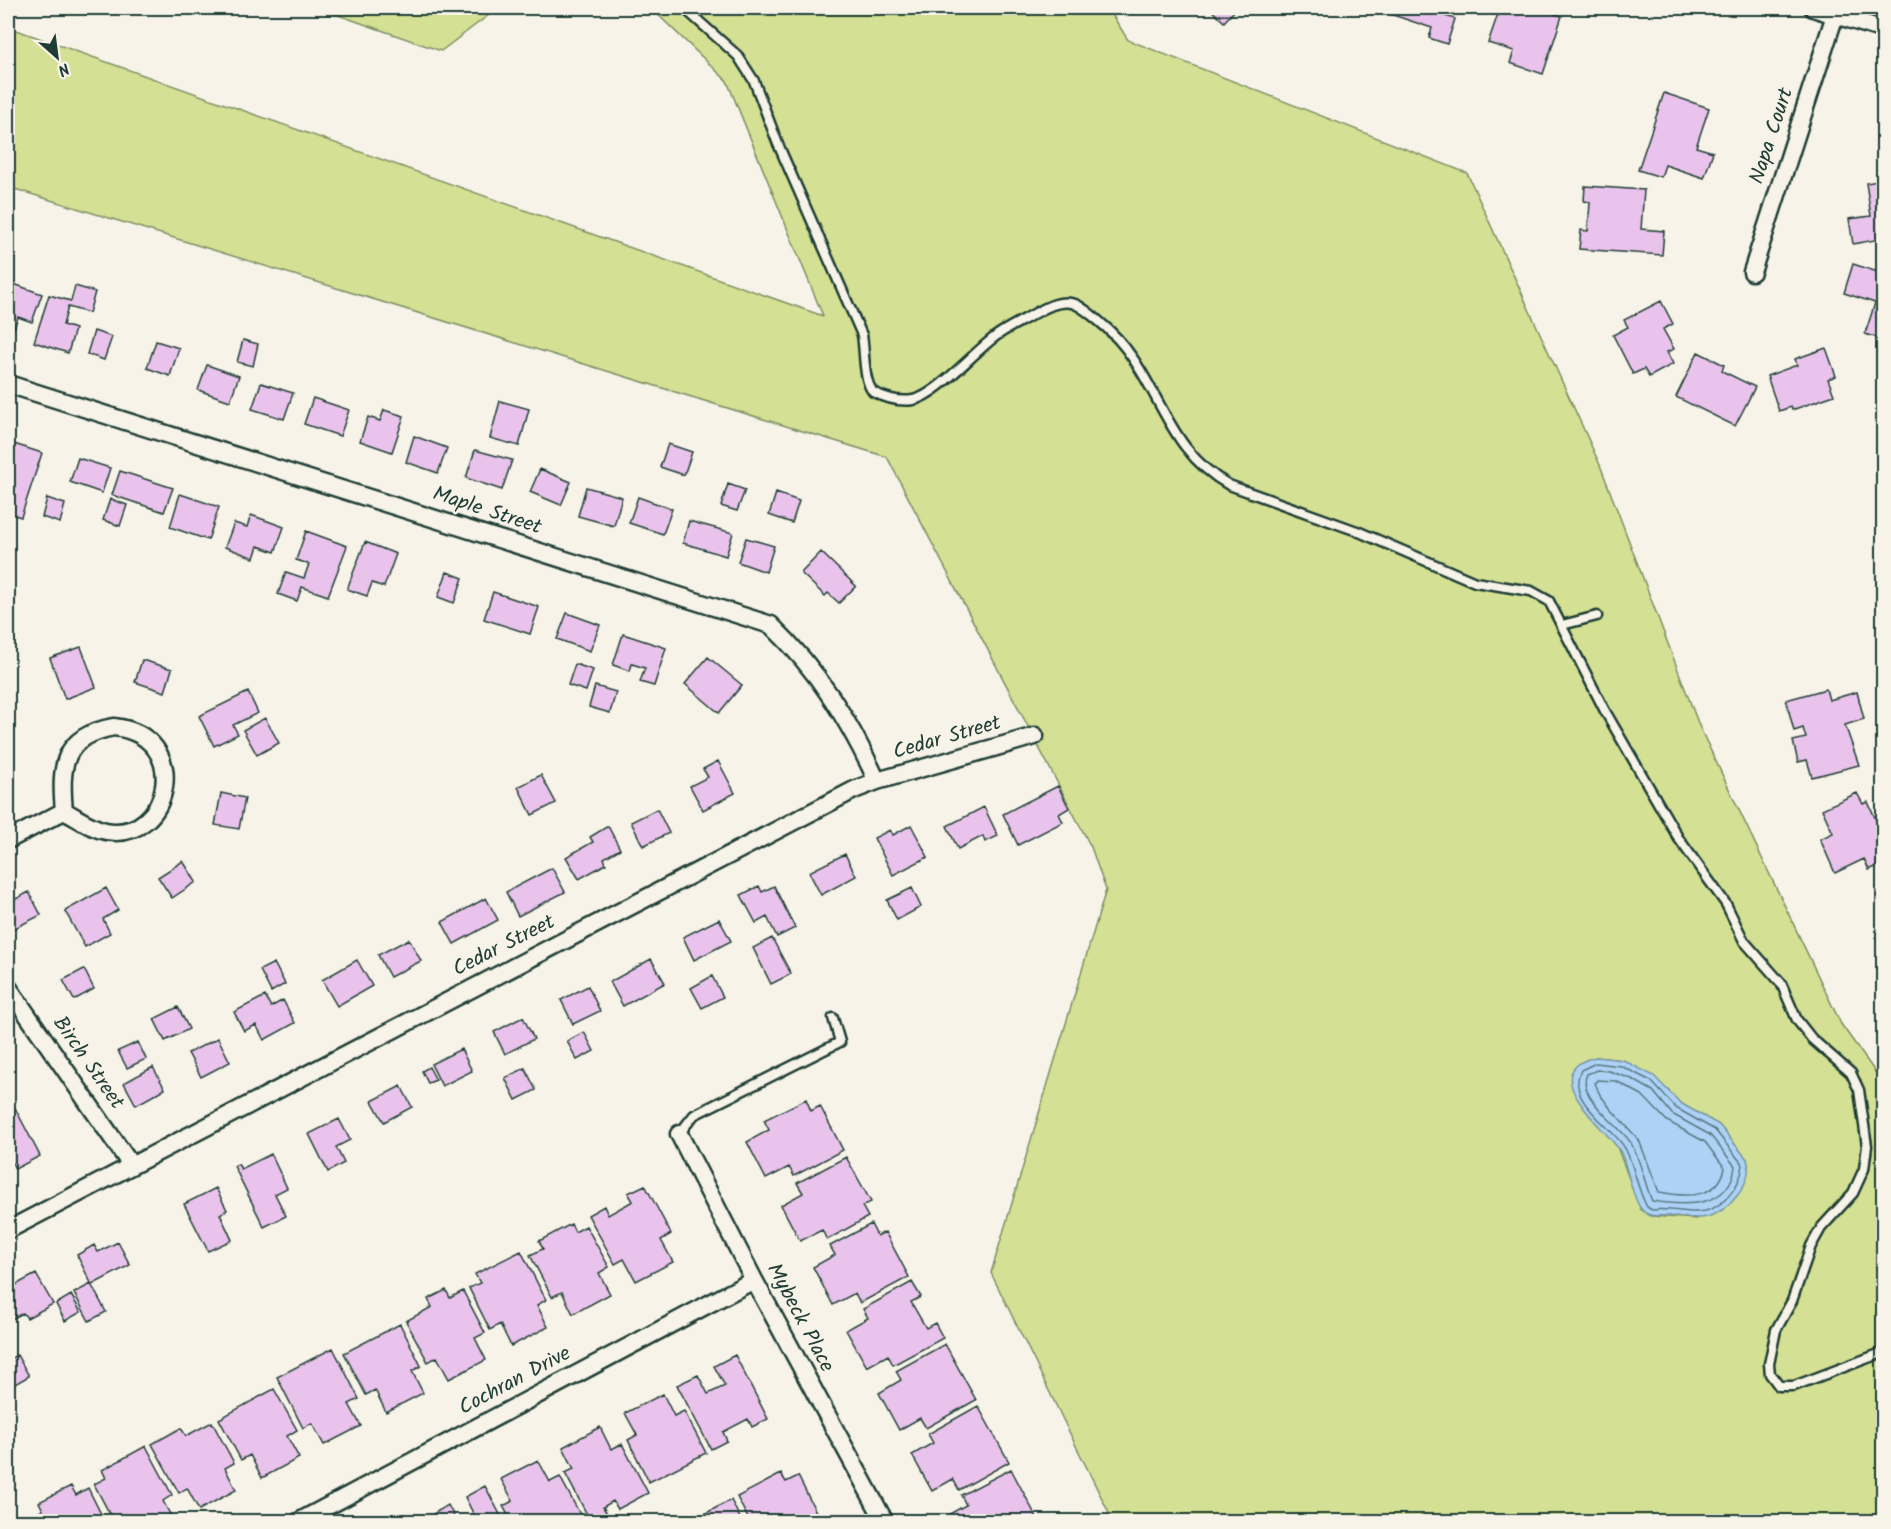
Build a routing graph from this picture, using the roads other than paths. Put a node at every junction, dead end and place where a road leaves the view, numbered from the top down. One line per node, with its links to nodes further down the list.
1 (684, 8): 8 (lane)
2 (1813, 8): 3 (street)
3 (1835, 15): 4 (street); 5 (street, Napa Court)
4 (1884, 30)
5 (1752, 272)
6 (8, 384): 10 (street, Maple Street)
7 (1597, 616): 8 (lane)
8 (1562, 626): 19 (lane)
9 (1035, 736): 10 (street, Cedar Street)
10 (877, 781): 16 (street, Cedar Street)
11 (64, 811): 11 (street); 12 (street)
12 (8, 840)
13 (8, 987): 16 (street, Birch Street)
14 (833, 1018): 15 (lane)
15 (679, 1134): 18 (street, Mybeck Place)
16 (131, 1165): 17 (street, Cedar Street)
17 (8, 1230)
18 (754, 1280): 20 (street, Cochran Drive); 21 (street, Mybeck Place)
19 (1884, 1352)
20 (298, 1521)
21 (885, 1521)

